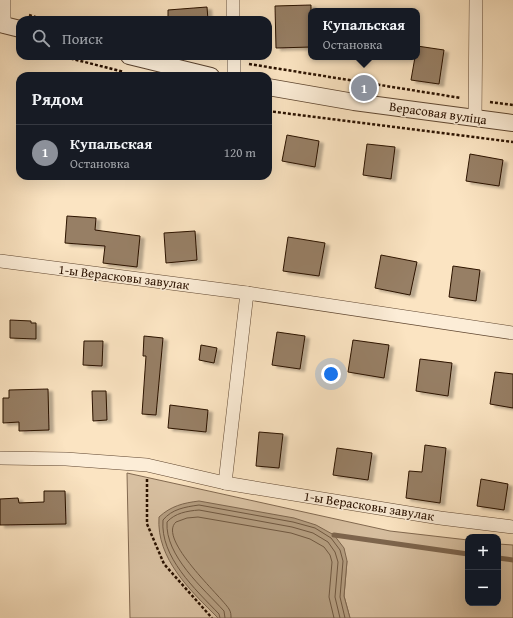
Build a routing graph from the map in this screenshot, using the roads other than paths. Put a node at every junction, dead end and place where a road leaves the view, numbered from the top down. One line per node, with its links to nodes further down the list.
1 (4, 0): 5 (street)
2 (233, 0): 4 (street)
3 (476, 0): 12 (street)
4 (233, 16)
5 (2, 25): 6 (street)
6 (16, 28)
7 (145, 60): 9 (street)
8 (234, 60): 10 (street)
9 (195, 72)
10 (234, 72)
11 (272, 88): 12 (street, Верасовая вуліца)
12 (475, 119): 13 (street, Верасовая вуліца)
13 (513, 123)
14 (0, 261): 15 (street, 1-ы Верасковы завулак)
15 (247, 293): 16 (street, 1-ы Верасковы завулак); 18 (street)
16 (513, 333)
17 (0, 458): 18 (street, 1-ы Верасковы завулак)
18 (225, 483): 19 (street, 1-ы Верасковы завулак)
19 (513, 527)

